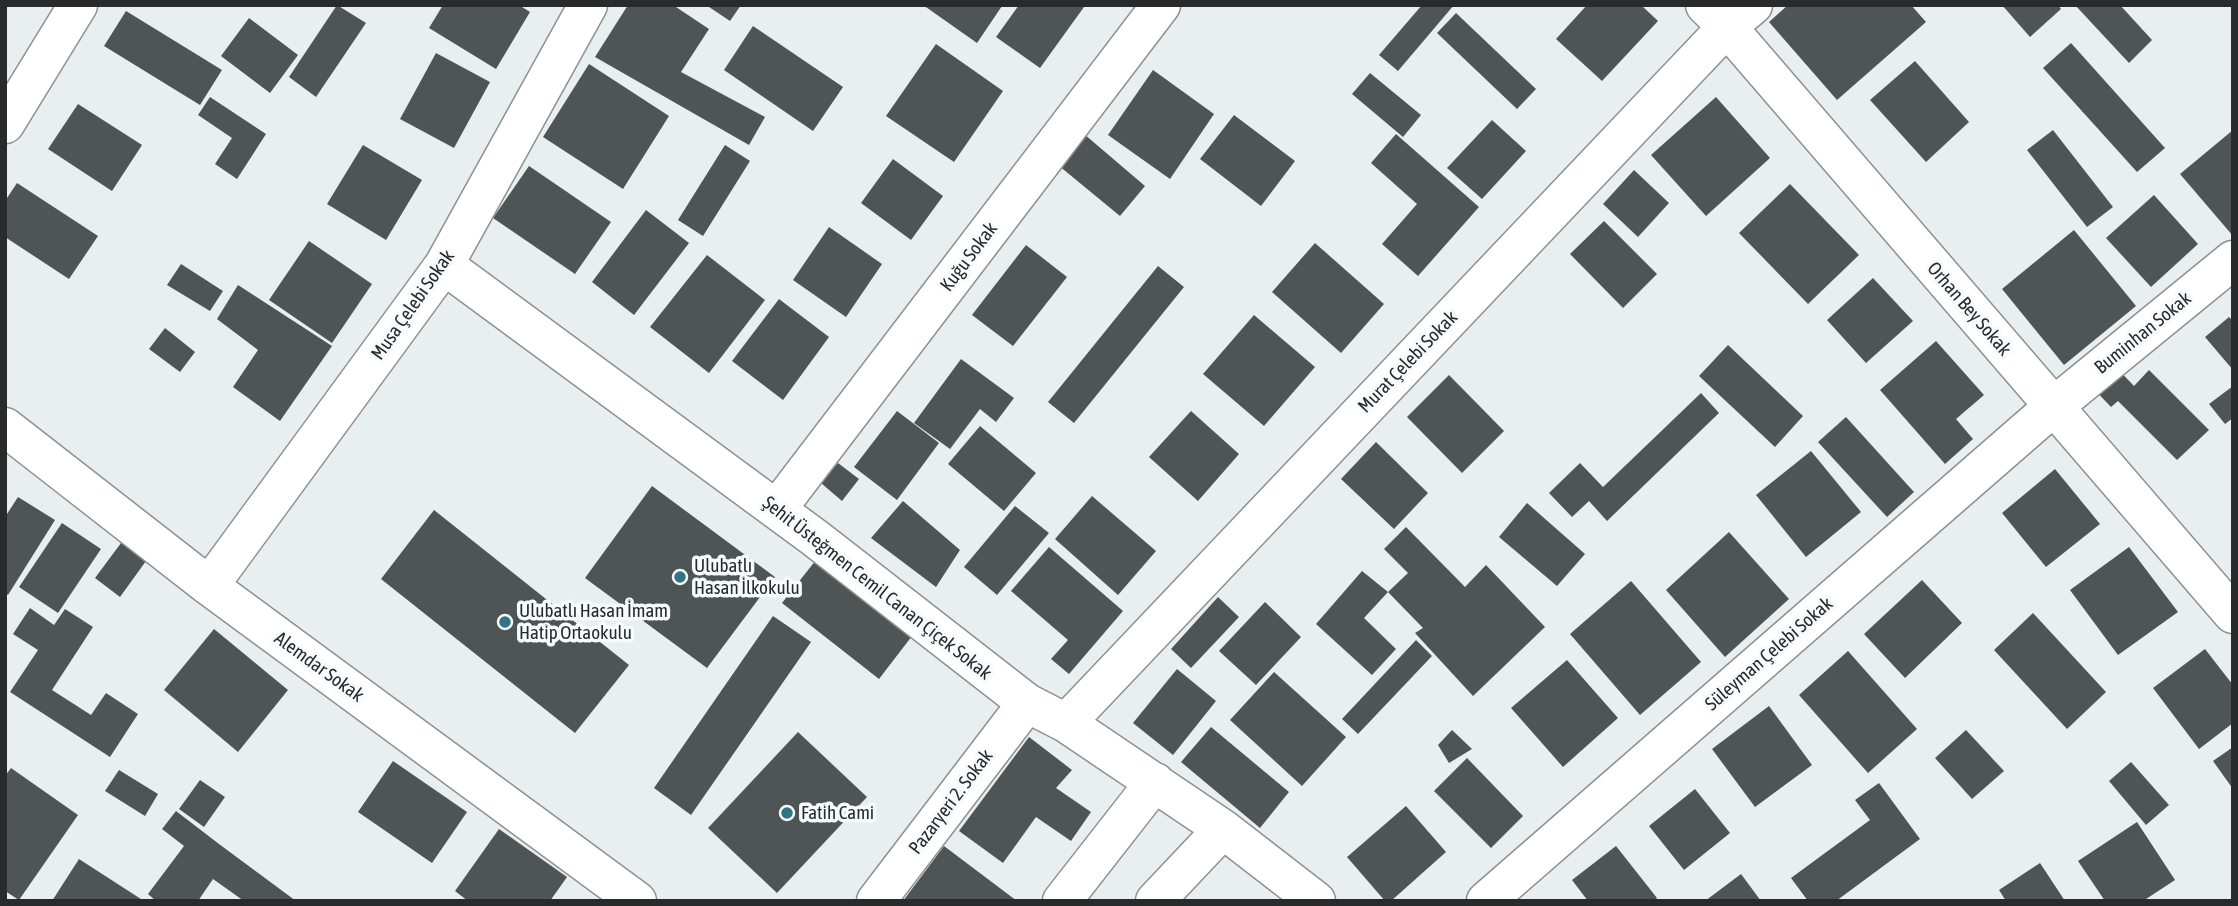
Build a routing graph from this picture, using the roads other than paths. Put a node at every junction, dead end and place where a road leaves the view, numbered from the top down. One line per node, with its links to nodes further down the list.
1 (78, 5): 5 (street)
2 (1161, 5): 10 (street, Kuğu Sokak)
3 (1728, 12): 8 (street, Orhan Bey Sokak); 14 (street, Murat Çelebi Sokak)
4 (578, 13): 7 (street, Musa Çelebi Sokak)
5 (5, 124)
6 (2233, 260): 8 (street, Buminhan Sokak)
7 (444, 265): 10 (street, Şehit Üsteğmen Cemil Canan Çiçek Sokak); 11 (street, Musa Çelebi Sokak)
8 (2053, 407): 12 (street, Orhan Bey Sokak); 22 (street, Süleyman Çelebi Sokak)
9 (5, 427): 11 (street, Alemdar Sokak)
10 (776, 509): 13 (street, Şehit Üsteğmen Cemil Canan Çiçek Sokak)
11 (209, 586): 17 (street, Alemdar Sokak)
12 (2233, 614)
13 (1027, 703): 14 (street, Şehit Üsteğmen Cemil Canan Çiçek Sokak); 18 (street, Pazaryeri 2. Sokak)
14 (1066, 723): 15 (street, Şehit Üsteğmen Cemil Canan Çiçek Sokak)
15 (1155, 782): 16 (street, Şehit Üsteğmen Cemil Canan Çiçek Sokak); 19 (street)
16 (1223, 829): 20 (street); 21 (street, Şehit Üsteğmen Cemil Canan Çiçek Sokak)
17 (637, 901)
18 (876, 901)
19 (1062, 901)
20 (1155, 901)
21 (1316, 901)
22 (1486, 901)

